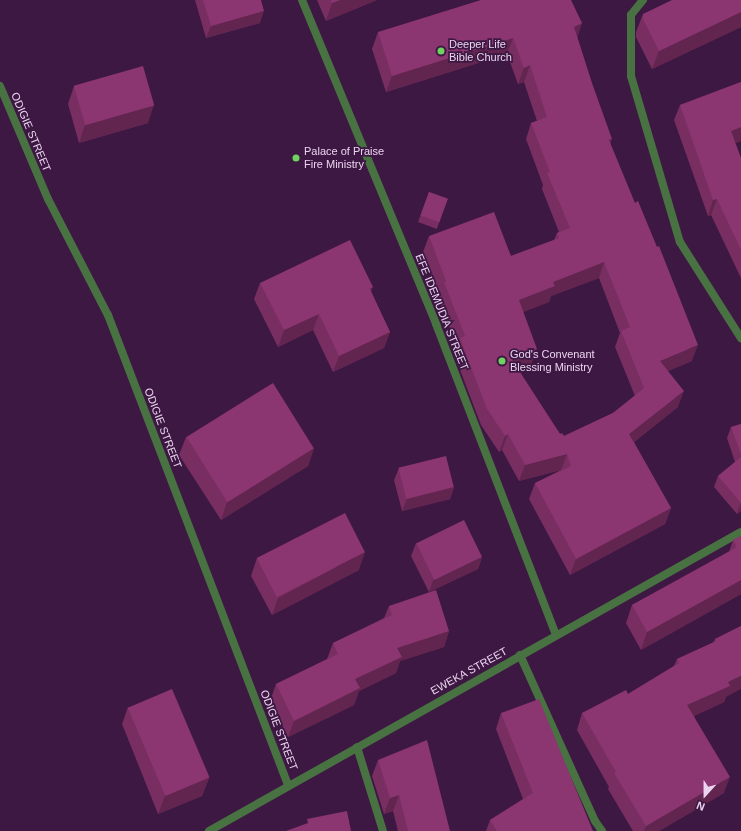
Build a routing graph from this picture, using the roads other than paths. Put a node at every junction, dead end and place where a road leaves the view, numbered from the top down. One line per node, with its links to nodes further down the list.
1 (302, 0): 6 (street, EFE IDEMUDIA STREET)
2 (643, 0): 4 (street)
3 (0, 86): 9 (street, ODIGIE STREET)
4 (741, 338)
5 (741, 532): 6 (street, EWEKA STREET)
6 (556, 635): 7 (street, EWEKA STREET)
7 (520, 655): 8 (street, EWEKA STREET); 12 (street)
8 (357, 747): 9 (street, EWEKA STREET); 11 (street)
9 (288, 785): 10 (street, EWEKA STREET)
10 (209, 831)
11 (383, 831)
12 (602, 831)

